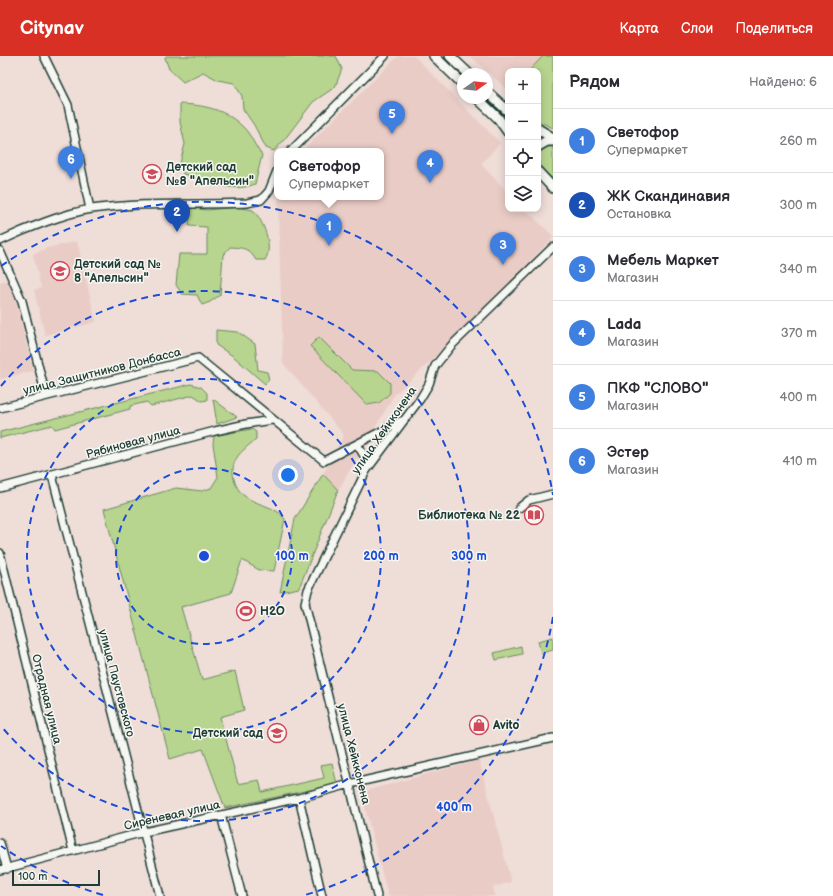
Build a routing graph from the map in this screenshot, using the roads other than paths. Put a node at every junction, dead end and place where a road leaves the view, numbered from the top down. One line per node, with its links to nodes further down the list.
1 (44, 56): 18 (street)
2 (385, 56): 14 (street)
3 (434, 56): 6 (street)
4 (450, 56): 5 (street)
5 (462, 68)
6 (457, 78)
7 (493, 97): 9 (street)
8 (483, 104): 10 (street)
9 (505, 108)
10 (505, 128)
11 (541, 131): 12 (street)
12 (553, 139): 13 (street)
13 (541, 144)
14 (294, 148)
15 (541, 175): 17 (street)
16 (274, 178): 18 (street)
17 (553, 188)
18 (90, 209): 19 (street)
19 (0, 241)
20 (553, 247): 25 (street, улица Хейкконена)
21 (0, 252): 22 (street)
22 (46, 396): 23 (street, улица Защитников Донбасса); 24 (street, улица Защитников Донбасса)
23 (0, 408)
24 (272, 420): 26 (street, улица Защитников Донбасса); 28 (street, Рябиновая улица)
25 (404, 420): 26 (street, улица Защитников Донбасса); 27 (street, улица Хейкконена)
26 (357, 444): 27 (street)
27 (366, 471): 34 (street, улица Хейкконена)
28 (52, 475): 29 (street, Рябиновая улица); 37 (street, улица Паустовского)
29 (0, 488)
30 (553, 494): 31 (street)
31 (518, 508)
32 (0, 553): 39 (street, Отрадная улица)
33 (553, 738): 34 (street, Сиреневая улица)
34 (350, 784): 35 (street, Сиреневая улица); 44 (street, улица Хейкконена)
35 (299, 798): 36 (street, Сиреневая улица); 43 (street)
36 (221, 815): 37 (street, Сиреневая улица); 42 (street)
37 (144, 832): 39 (street, Сиреневая улица); 41 (street, улица Паустовского)
38 (0, 843): 40 (street)
39 (73, 851): 40 (street, Сиреневая улица)
40 (3, 869)
41 (160, 896)
42 (242, 896)
43 (322, 896)
44 (377, 896)

